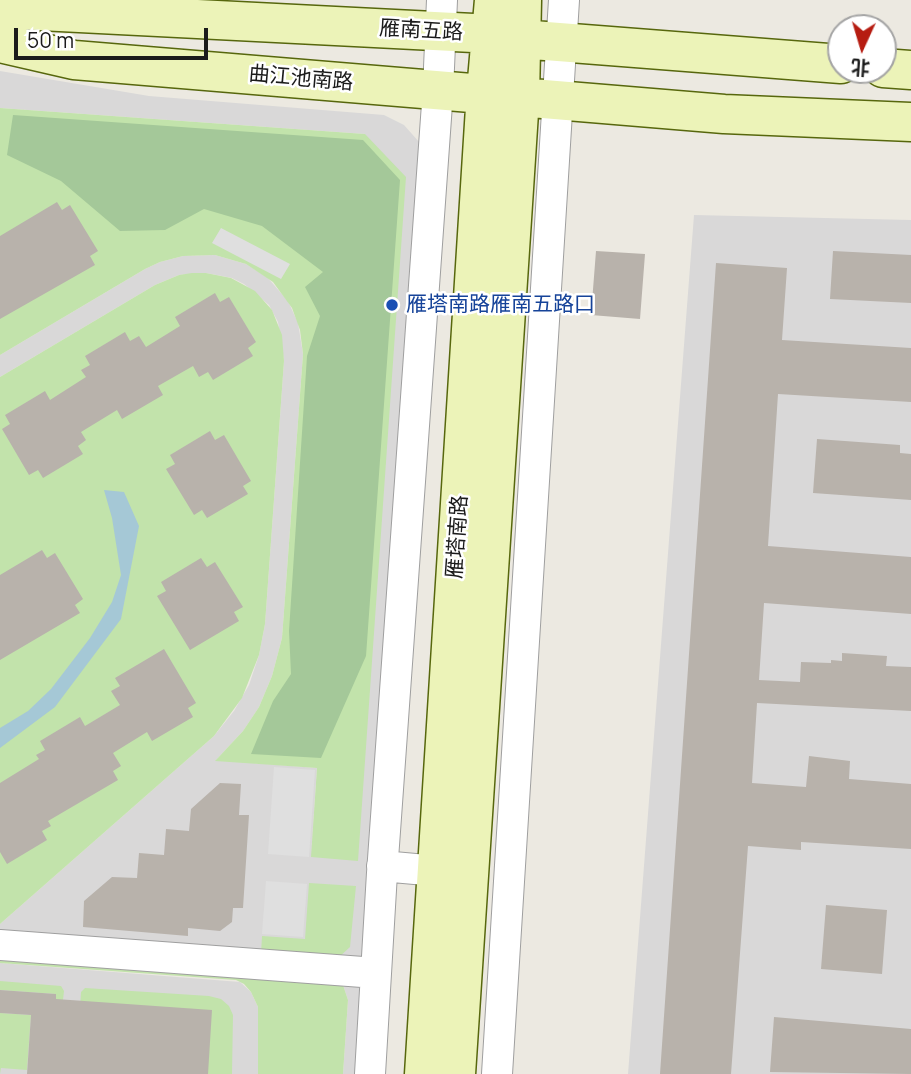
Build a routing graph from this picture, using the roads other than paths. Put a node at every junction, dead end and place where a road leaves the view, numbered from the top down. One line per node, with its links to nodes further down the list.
1 (522, 0): 5 (main road, 雁塔南路)
2 (564, 0): 6 (street)
3 (0, 9): 4 (main road, 雁南五路)
4 (441, 16): 5 (main road, 雁南五路); 9 (street)
5 (502, 24): 6 (main road, 雁南五路); 10 (main road, 雁塔南路)
6 (561, 42): 8 (main road, 雁南五路); 10 (street)
7 (0, 43): 9 (main road, 曲江池南路)
8 (827, 63)
9 (438, 90): 10 (main road, 曲江池南路); 12 (street)
10 (521, 97): 11 (main road); 13 (main road, 雁塔南路); 14 (street)
11 (911, 122)
12 (382, 866): 13 (street); 16 (street)
13 (453, 870): 14 (street); 18 (main road, 雁塔南路); 19 (main road, 雁塔南路)
14 (510, 871): 20 (street)
15 (0, 945): 16 (street)
16 (376, 973): 17 (street)
17 (370, 1074)
18 (424, 1074)
19 (456, 1074)
20 (497, 1074)

